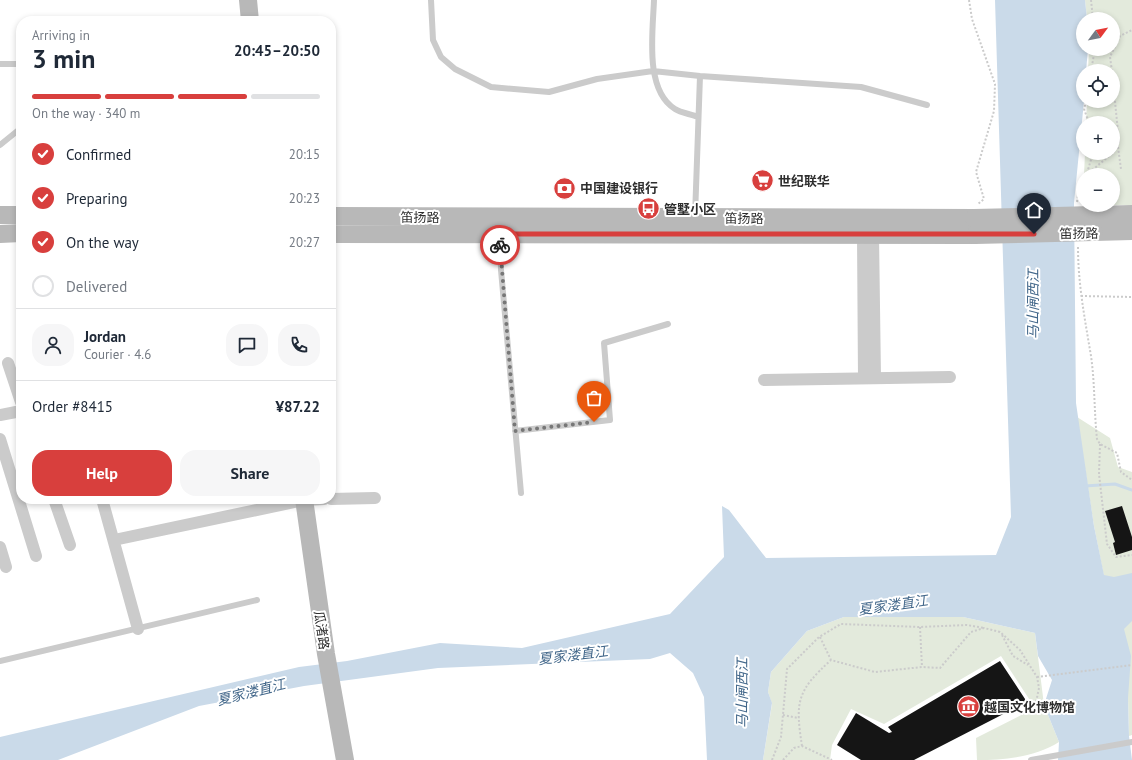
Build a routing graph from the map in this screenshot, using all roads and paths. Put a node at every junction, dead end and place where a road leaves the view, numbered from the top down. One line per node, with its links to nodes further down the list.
1 (248, 0): 7 (street)
2 (431, 0): 12 (lane)
3 (654, 0): 12 (lane)
4 (969, 0): 22 (path)
5 (1091, 0): 6 (path)
6 (1092, 12)
7 (250, 16)
8 (1132, 30): 11 (path)
9 (0, 64): 10 (lane)
10 (16, 64)
11 (1111, 64)
12 (653, 71): 13 (lane); 15 (lane)
13 (700, 76): 14 (lane); 15 (lane)
14 (927, 105)
15 (698, 117): 27 (lane)
16 (16, 132): 17 (lane)
17 (0, 145)
18 (1104, 160): 20 (path)
19 (1119, 160): 21 (path)
20 (1095, 168)
21 (1121, 169)
22 (984, 199)
23 (1132, 214): 28 (street, 笛扬路)
24 (0, 215): 25 (street)
25 (16, 215)
26 (336, 216): 27 (street, 笛扬路)
27 (694, 218): 29 (street, 笛扬路)
28 (1094, 224): 29 (street, 笛扬路, bridge); 30 (street, 笛扬路)
29 (974, 227): 35 (street, 笛扬路)
30 (1132, 231)
31 (16, 233): 32 (street)
32 (0, 234)
33 (336, 234): 34 (street, 笛扬路)
34 (500, 234): 35 (street, 笛扬路); 47 (lane)
35 (868, 235): 41 (street)
36 (1078, 240): 37 (path)
37 (1081, 296): 38 (path); 49 (path)
38 (1132, 297)
39 (668, 324): 47 (lane)
40 (8, 363): 44 (street)
41 (870, 377): 42 (street); 43 (street)
42 (950, 377)
43 (764, 380)
44 (16, 387)
45 (16, 412): 46 (street)
46 (0, 415)
47 (515, 431): 52 (lane)
48 (0, 439): 51 (street)
49 (1100, 444): 50 (path); 63 (path)
50 (1132, 480)
51 (16, 491)
52 (521, 493)
53 (375, 498): 54 (street)
54 (336, 499)
55 (20, 504): 64 (street)
56 (56, 504): 61 (street)
57 (103, 504): 60 (street)
58 (281, 504): 60 (street)
59 (305, 504): 83 (street, 瓜渚路)
60 (114, 540): 69 (street)
61 (70, 544)
62 (0, 548): 65 (street)
63 (1132, 555)
64 (36, 556)
65 (6, 567)
66 (257, 600): 69 (lane)
67 (920, 627): 68 (path); 71 (path); 76 (path)
68 (984, 628): 70 (path); 76 (path)
69 (138, 629): 73 (lane)
70 (1000, 632): 74 (path); 74 (path)
71 (819, 637): 72 (path); 79 (path)
72 (831, 660): 76 (path); 80 (path)
73 (0, 661)
74 (1030, 665): 77 (path)
75 (1132, 665): 77 (path)
76 (922, 667)
77 (1037, 677): 78 (path)
78 (1035, 707)
79 (783, 714): 80 (path); 84 (path)
80 (798, 718): 82 (path)
81 (1131, 742): 87 (lane)
82 (802, 746): 85 (path); 86 (path)
83 (345, 760)
84 (772, 760)
85 (783, 760)
86 (832, 760)
87 (1031, 760)

